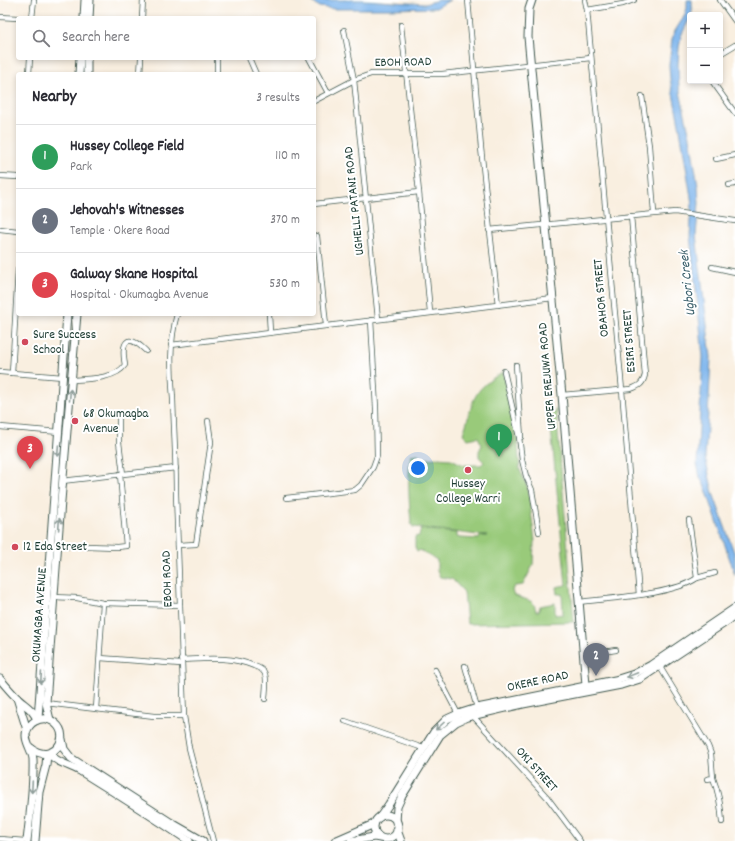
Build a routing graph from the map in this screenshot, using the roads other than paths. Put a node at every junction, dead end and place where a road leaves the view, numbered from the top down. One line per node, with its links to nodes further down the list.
1 (34, 0): 11 (street)
2 (85, 0): 12 (main road)
3 (90, 0): 13 (main road)
4 (144, 0): 14 (street)
5 (468, 0): 31 (street)
6 (532, 0): 30 (main road, UPPER EREJUWA ROAD)
7 (585, 0): 10 (street, OBAHOR STREET)
8 (634, 0): 10 (street)
9 (720, 0): 17 (street)
10 (587, 10): 22 (street, OBAHOR STREET)
11 (32, 16)
12 (84, 16)
13 (89, 16)
14 (142, 16)
15 (0, 17): 16 (street)
16 (16, 18)
17 (735, 21)
18 (401, 25): 38 (street)
19 (344, 30): 39 (street, UGHELLI PATANI ROAD)
20 (735, 45): 21 (street)
21 (723, 52)
22 (591, 58): 30 (street, EBOH ROAD); 56 (street, OBAHOR STREET)
23 (30, 60): 32 (street)
24 (80, 60): 33 (main road)
25 (87, 60): 34 (main road)
26 (140, 60): 35 (street)
27 (217, 60): 36 (street)
28 (250, 60): 37 (street)
29 (310, 60): 41 (street)
30 (531, 64): 31 (street, EBOH ROAD); 58 (main road, UPPER EREJUWA ROAD)
31 (474, 70): 38 (street, EBOH ROAD); 60 (street)
32 (29, 72)
33 (79, 72)
34 (87, 72)
35 (140, 72)
36 (217, 72)
37 (255, 72)
38 (407, 74): 39 (street, EBOH ROAD); 51 (street)
39 (354, 80): 41 (street, EBOH ROAD); 52 (street, UGHELLI PATANI ROAD)
40 (714, 84): 44 (street)
41 (328, 93): 43 (street, EBOH ROAD)
42 (642, 96): 54 (street)
43 (316, 100)
44 (735, 113)
45 (735, 154): 46 (street)
46 (716, 159)
47 (0, 176): 48 (street)
48 (16, 177)
49 (735, 184): 50 (street)
50 (729, 185)
51 (419, 192): 52 (street); 68 (street)
52 (366, 197): 53 (street); 73 (street, UGHELLI PATANI ROAD)
53 (316, 204)
54 (654, 213): 55 (street); 57 (street)
55 (631, 216): 56 (street); 85 (street, ESIRI STREET)
56 (605, 218): 58 (street); 85 (street, OBAHOR STREET)
57 (735, 221)
58 (547, 224): 60 (street); 65 (main road, UPPER EREJUWA ROAD)
59 (0, 229): 61 (street)
60 (489, 230): 67 (street)
61 (16, 231)
62 (317, 236): 75 (street)
63 (712, 267): 64 (street)
64 (735, 272)
65 (553, 298): 67 (street); 86 (main road, UPPER EREJUWA ROAD)
66 (16, 304): 82 (street)
67 (498, 305): 68 (street)
68 (430, 312): 73 (street)
69 (67, 316): 83 (main road, OKUMAGBA AVENUE)
70 (77, 316): 84 (main road, OKUMAGBA AVENUE)
71 (176, 316): 77 (street, EBOH ROAD)
72 (269, 316): 76 (street)
73 (378, 319): 74 (street)
74 (371, 320): 75 (street); 95 (street)
75 (326, 325): 76 (street)
76 (270, 332): 77 (street)
77 (171, 345): 91 (street, EBOH ROAD)
78 (146, 351): 84 (street)
79 (516, 365): 92 (street)
80 (504, 370): 92 (street)
81 (0, 372): 82 (street)
82 (12, 373): 83 (street)
83 (62, 377): 90 (main road, OKUMAGBA AVENUE)
84 (72, 380): 94 (main road, OKUMAGBA AVENUE, one-way to 84)
85 (622, 390): 86 (street, ESIRI STREET); 102 (street, OBAHOR STREET)
86 (562, 395): 105 (main road, UPPER EREJUWA ROAD)
87 (119, 417): 93 (street)
88 (208, 421): 99 (street)
89 (0, 426): 90 (street)
90 (59, 432): 120 (main road, OKUMAGBA AVENUE, one-way to 120)
91 (176, 468): 93 (street); 99 (street, EBOH ROAD)
92 (524, 468): 97 (street)
93 (122, 474): 94 (street); 98 (street)
94 (62, 481): 98 (main road, OKUMAGBA AVENUE, one-way to 94)
95 (286, 498)
96 (689, 520): 101 (street)
97 (539, 532)
98 (57, 545): 103 (main road, OKUMAGBA AVENUE)
99 (178, 546): 106 (street, EBOH ROAD)
100 (715, 573): 101 (street)
101 (696, 578): 102 (street)
102 (639, 595): 105 (street)
103 (53, 597): 104 (street); 120 (main road, OKUMAGBA AVENUE)
104 (103, 602): 106 (street); 111 (street)
105 (579, 602): 110 (main road, UPPER EREJUWA ROAD)
106 (180, 605): 112 (street, EBOH ROAD)
107 (735, 608): 117 (main road, OKERE ROAD, one-way to 117)
108 (735, 616): 114 (main road, OKERE ROAD)
109 (616, 650): 110 (street)
110 (583, 654): 117 (main road, UPPER EREJUWA ROAD)
111 (100, 658): 112 (street); 122 (street)
112 (181, 662): 119 (street); 124 (street, EBOH ROAD)
113 (465, 666): 121 (street)
114 (660, 667): 125 (main road, OKERE ROAD); 134 (street)
115 (435, 670): 123 (street)
116 (0, 679): 118 (main road)
117 (586, 685): 121 (main road, OKERE ROAD)
118 (17, 698): 126 (main road); 129 (main road)
119 (265, 699)
120 (43, 703): 122 (street); 126 (main road); 127 (main road)
121 (477, 708): 123 (main road, OKERE ROAD)
122 (96, 709): 124 (street)
123 (458, 714): 132 (main road, OKERE ROAD, one-way to 132)
124 (184, 716): 148 (street, EBOH ROAD)
125 (473, 716): 137 (main road, OKERE ROAD); 152 (street, OKI STREET)
126 (37, 720): 127 (main road); 129 (main road)
127 (50, 720): 130 (main road)
128 (345, 721): 132 (street)
129 (27, 730): 131 (main road)
130 (61, 737): 133 (main road); 147 (main road)
131 (30, 748): 133 (main road); 144 (main road, one-way to 144)
132 (424, 748): 136 (main road, OKERE ROAD)
133 (48, 754): 145 (main road); 146 (main road)
134 (713, 778): 135 (street); 138 (street)
135 (707, 779)
136 (380, 816): 137 (main road); 139 (main road)
137 (396, 822): 140 (main road)
138 (722, 822)
139 (374, 824): 141 (main road); 149 (main road)
140 (397, 830): 143 (main road); 151 (main road)
141 (380, 838): 143 (main road); 150 (main road)
142 (0, 839): 144 (street)
143 (393, 839)
144 (26, 841)
145 (34, 841)
146 (189, 841)
147 (203, 841)
148 (213, 841)
149 (335, 841)
150 (351, 841)
151 (401, 841)
152 (580, 841)

